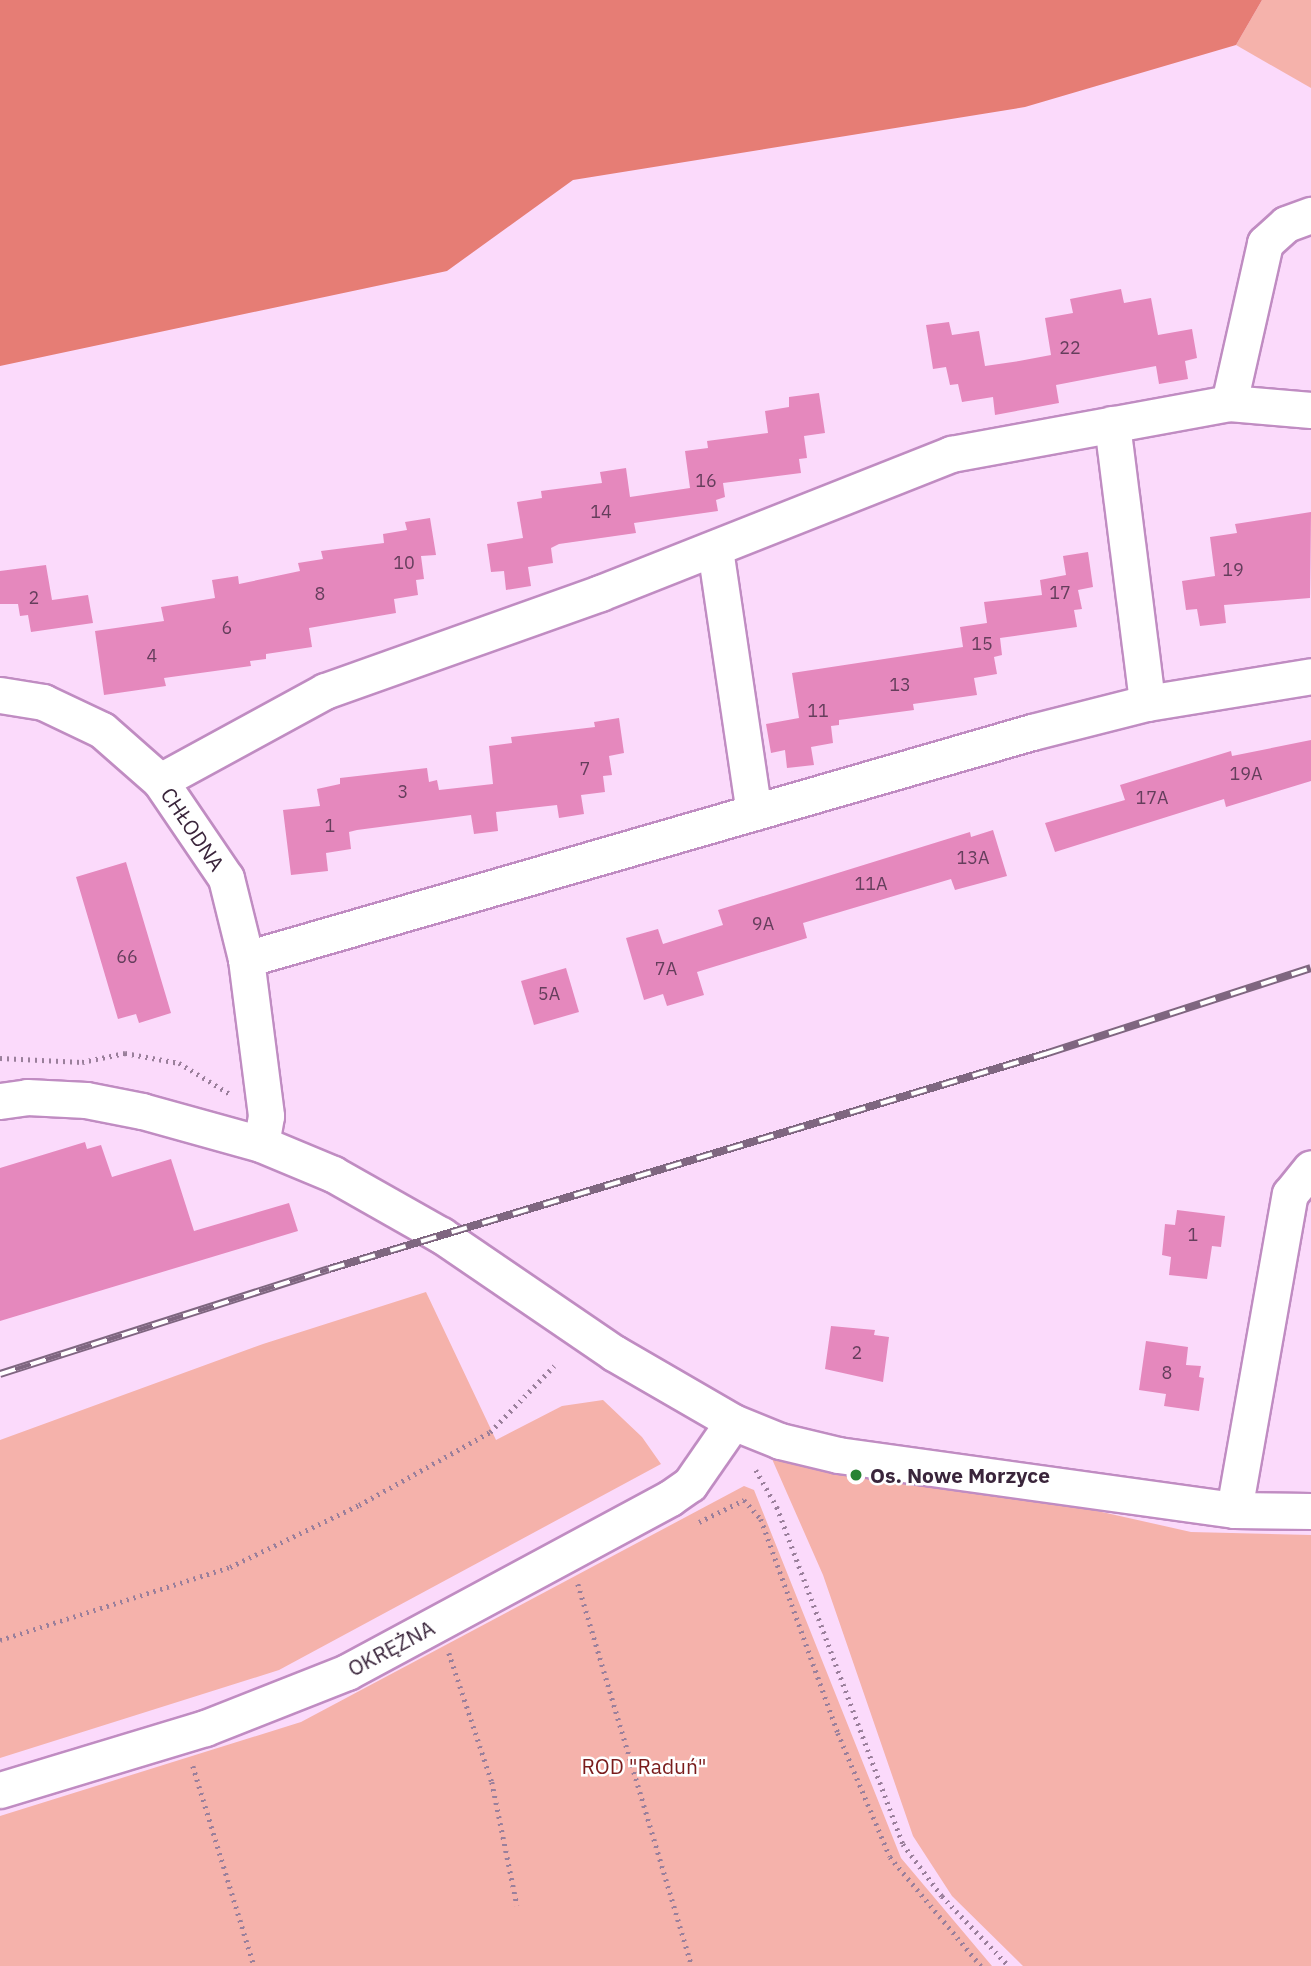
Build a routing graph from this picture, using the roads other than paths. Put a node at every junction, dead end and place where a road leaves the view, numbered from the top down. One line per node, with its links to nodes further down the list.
1 (1311, 215): 2 (street)
2 (1228, 403): 3 (street); 4 (street)
3 (1311, 410)
4 (1112, 424): 5 (street); 8 (street)
5 (715, 549): 9 (street); 10 (street)
6 (1311, 676): 8 (street)
7 (0, 695): 9 (street, CHŁODNA)
8 (1147, 703): 10 (street)
9 (160, 781): 11 (street, CHŁODNA)
10 (754, 812): 11 (street)
11 (246, 959): 13 (street, CHŁODNA)
12 (0, 1101): 13 (street)
13 (261, 1144): 15 (street)
14 (1311, 1168): 16 (street)
15 (733, 1422): 16 (street); 18 (street, OKRĘŻNA)
16 (1234, 1510): 17 (street)
17 (1311, 1511)
18 (0, 1790)

